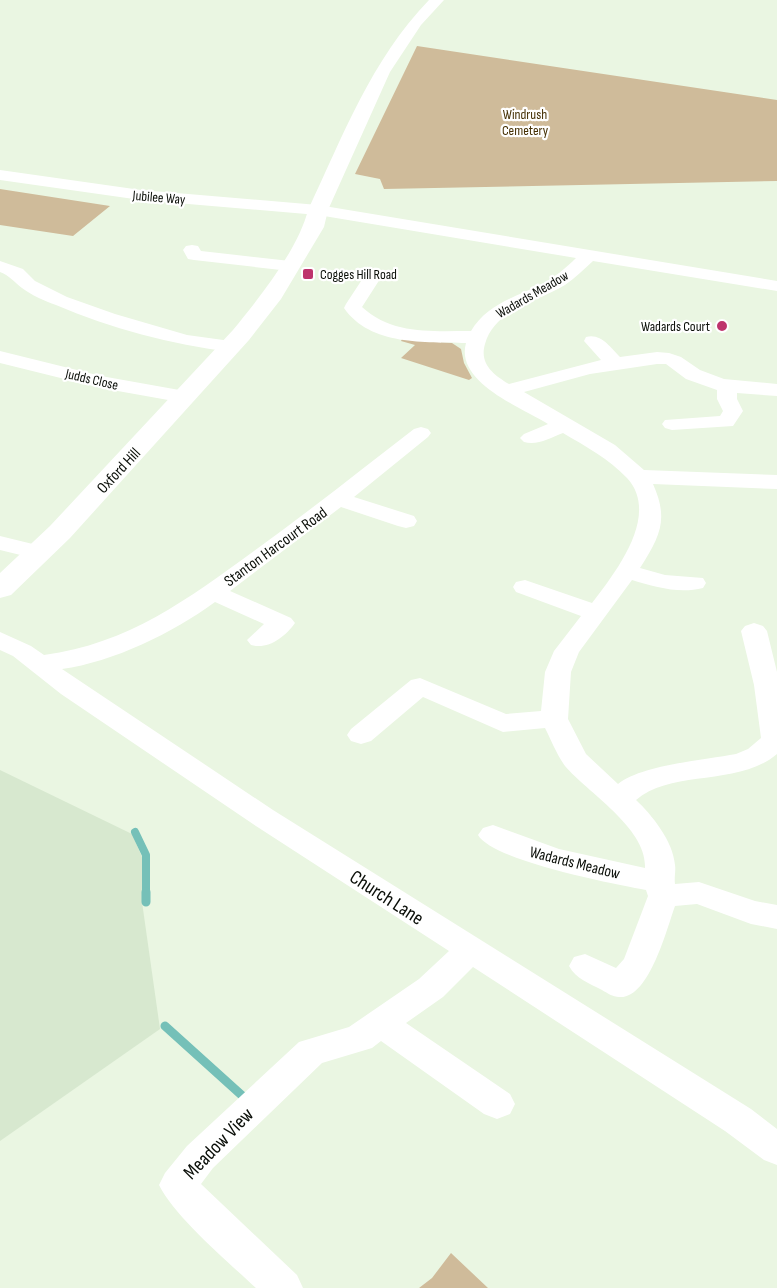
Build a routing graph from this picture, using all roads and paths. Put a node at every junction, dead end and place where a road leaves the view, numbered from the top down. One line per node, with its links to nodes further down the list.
1 (437, 0): 3 (main road, Oxford Hill)
2 (0, 175): 3 (street, Jubilee Way)
3 (318, 210): 5 (street); 7 (main road, Oxford Hill)
4 (192, 250): 7 (street)
5 (590, 254): 8 (street); 10 (street, Wadards Meadow)
6 (0, 266): 12 (street)
7 (290, 266): 12 (main road, Oxford Hill)
8 (777, 286)
9 (389, 292): 10 (street)
10 (477, 337): 17 (street)
11 (593, 341): 14 (street)
12 (231, 346): 18 (main road, Oxford Hill)
13 (0, 357): 18 (street, Judds Close)
14 (616, 364): 15 (street); 17 (street)
15 (727, 386): 16 (street); 20 (street)
16 (777, 390)
17 (507, 392): 19 (street)
18 (185, 397): 28 (main road, Oxford Hill)
19 (566, 424): 22 (street); 23 (street)
20 (672, 424)
21 (421, 433): 25 (street, Stanton Harcourt Road)
22 (531, 438)
23 (639, 477): 24 (street); 29 (street)
24 (777, 482)
25 (338, 499): 26 (street, Stanton Harcourt Road); 33 (street, Stanton Harcourt Road)
26 (406, 522)
27 (0, 543): 28 (street)
28 (37, 552): 32 (main road, Oxford Hill)
29 (626, 571): 30 (street); 34 (street)
30 (694, 583)
31 (525, 587): 34 (street)
32 (0, 589)
33 (212, 592): 37 (street, Stanton Harcourt Road); 38 (street, Stanton Harcourt Road)
34 (597, 613): 39 (street)
35 (754, 631): 41 (street)
36 (0, 640): 38 (street, Church Lane)
37 (260, 640)
38 (36, 664): 46 (street, Church Lane)
39 (554, 719): 40 (street); 42 (street)
40 (361, 735)
41 (776, 742): 42 (street)
42 (618, 799): 44 (street)
43 (494, 835): 44 (street, Wadards Meadow)
44 (661, 889): 45 (street, Wadards Meadow); 47 (street)
45 (777, 917)
46 (471, 950): 48 (street, Meadow View); 50 (street, Church Lane)
47 (585, 966)
48 (380, 1023): 49 (street); 51 (street, Meadow View)
49 (497, 1104)
50 (777, 1149)
51 (283, 1288)

